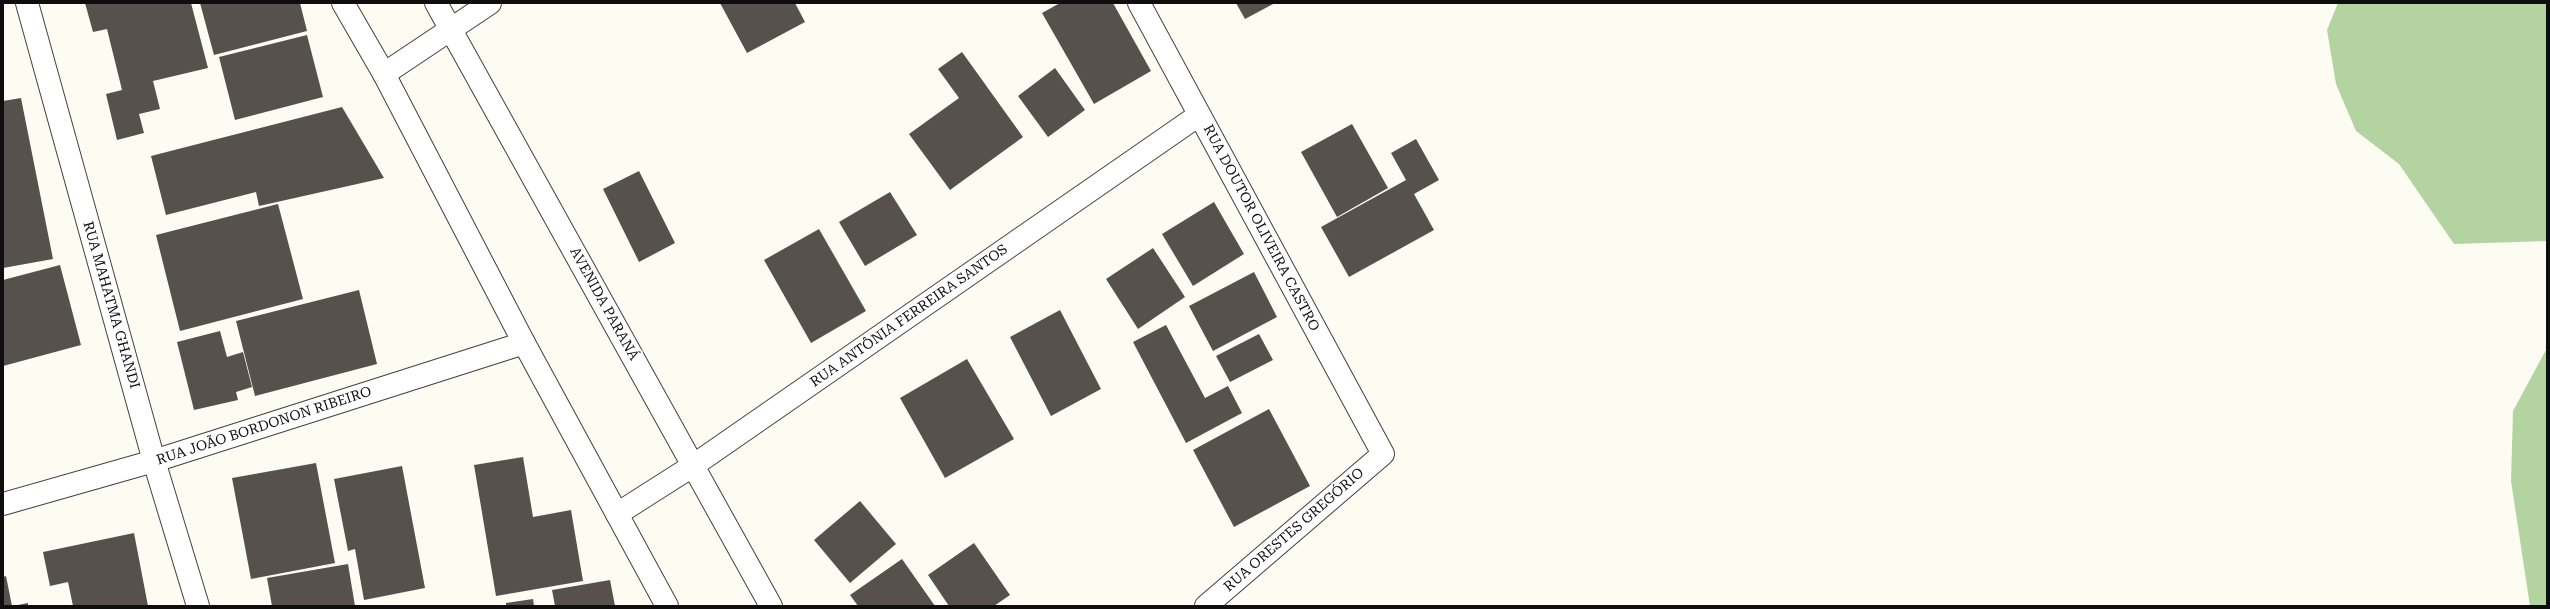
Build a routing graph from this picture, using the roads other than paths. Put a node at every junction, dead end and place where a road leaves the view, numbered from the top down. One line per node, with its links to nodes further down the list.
1 (27, 3): 11 (street, RUA MAHATMA GHANDI)
2 (343, 3): 7 (street)
3 (436, 3): 6 (street, AVENIDA PARANÁ)
4 (490, 3): 6 (street)
5 (1139, 3): 8 (street, RUA DOUTOR OLIVEIRA CASTRO)
6 (451, 30): 7 (street); 12 (street, AVENIDA PARANÁ)
7 (384, 74): 9 (street)
8 (1199, 115): 10 (street, RUA DOUTOR OLIVEIRA CASTRO); 12 (street, RUA ANTÔNIA FERREIRA SANTOS)
9 (524, 344): 11 (street, RUA JOÃO BORDONON RIBEIRO); 14 (street)
10 (1382, 454): 18 (street, RUA ORESTES GREGÓRIO)
11 (154, 461): 13 (street, RUA JOÃO BORDONON RIBEIRO); 15 (street, RUA MAHATMA GHANDI)
12 (694, 465): 14 (street, RUA ANTÔNIA FERREIRA SANTOS); 17 (street, AVENIDA PARANÁ)
13 (3, 504)
14 (617, 514): 16 (street)
15 (198, 606)
16 (667, 606)
17 (771, 606)
18 (1206, 606)

